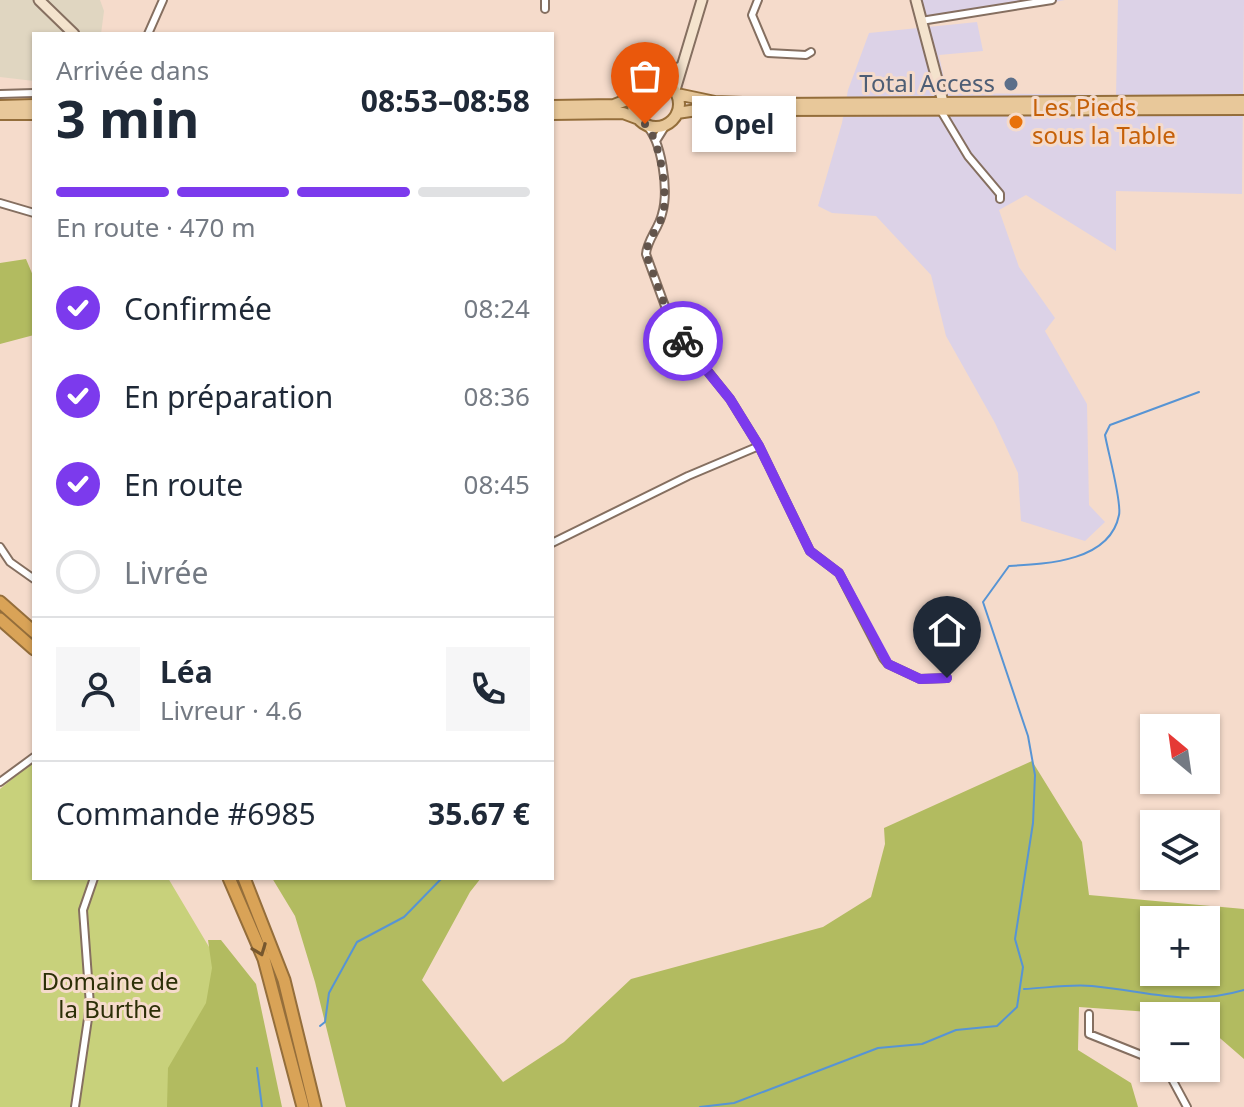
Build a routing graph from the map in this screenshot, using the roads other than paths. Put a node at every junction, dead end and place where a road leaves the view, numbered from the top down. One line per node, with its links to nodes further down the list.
1 (39, 0): 10 (street)
2 (163, 0): 11 (street)
3 (545, 0): 8 (street)
4 (702, 0): 13 (street)
5 (758, 0): 12 (street)
6 (916, 0): 9 (street)
7 (1052, 0): 9 (street)
8 (545, 9)
9 (921, 21): 21 (street)
10 (72, 32)
11 (149, 32)
12 (811, 52)
13 (673, 89): 16 (main road); 21 (main road); 23 (main road)
14 (32, 93): 15 (street)
15 (0, 94)
16 (634, 97): 20 (main road); 27 (main road)
17 (1244, 101): 21 (main road)
18 (32, 105): 19 (main road)
19 (0, 106)
20 (554, 106)
21 (942, 106): 22 (main road); 23 (main road); 30 (street)
22 (1244, 109)
23 (677, 113): 28 (main road)
24 (0, 114): 25 (main road)
25 (32, 114)
26 (554, 114): 27 (main road)
27 (642, 121): 28 (main road); 29 (street)
28 (666, 125): 29 (street)
29 (656, 141): 33 (street)
30 (1000, 199)
31 (0, 203): 32 (street)
32 (32, 212)
33 (759, 446): 34 (street); 41 (street)
34 (554, 542)
35 (0, 547): 36 (street)
36 (32, 578)
37 (0, 602): 39 (highway)
38 (0, 619): 40 (highway)
39 (32, 630)
40 (32, 647)
41 (947, 678)
42 (32, 758): 43 (street)
43 (0, 782)
44 (93, 880): 50 (street)
45 (230, 880): 51 (highway, one-way to 51)
46 (245, 880): 52 (highway)
47 (1089, 1014): 48 (street)
48 (1140, 1054)
49 (1174, 1082): 53 (street)
50 (75, 1107)
51 (303, 1107)
52 (315, 1107)
53 (1187, 1107)

